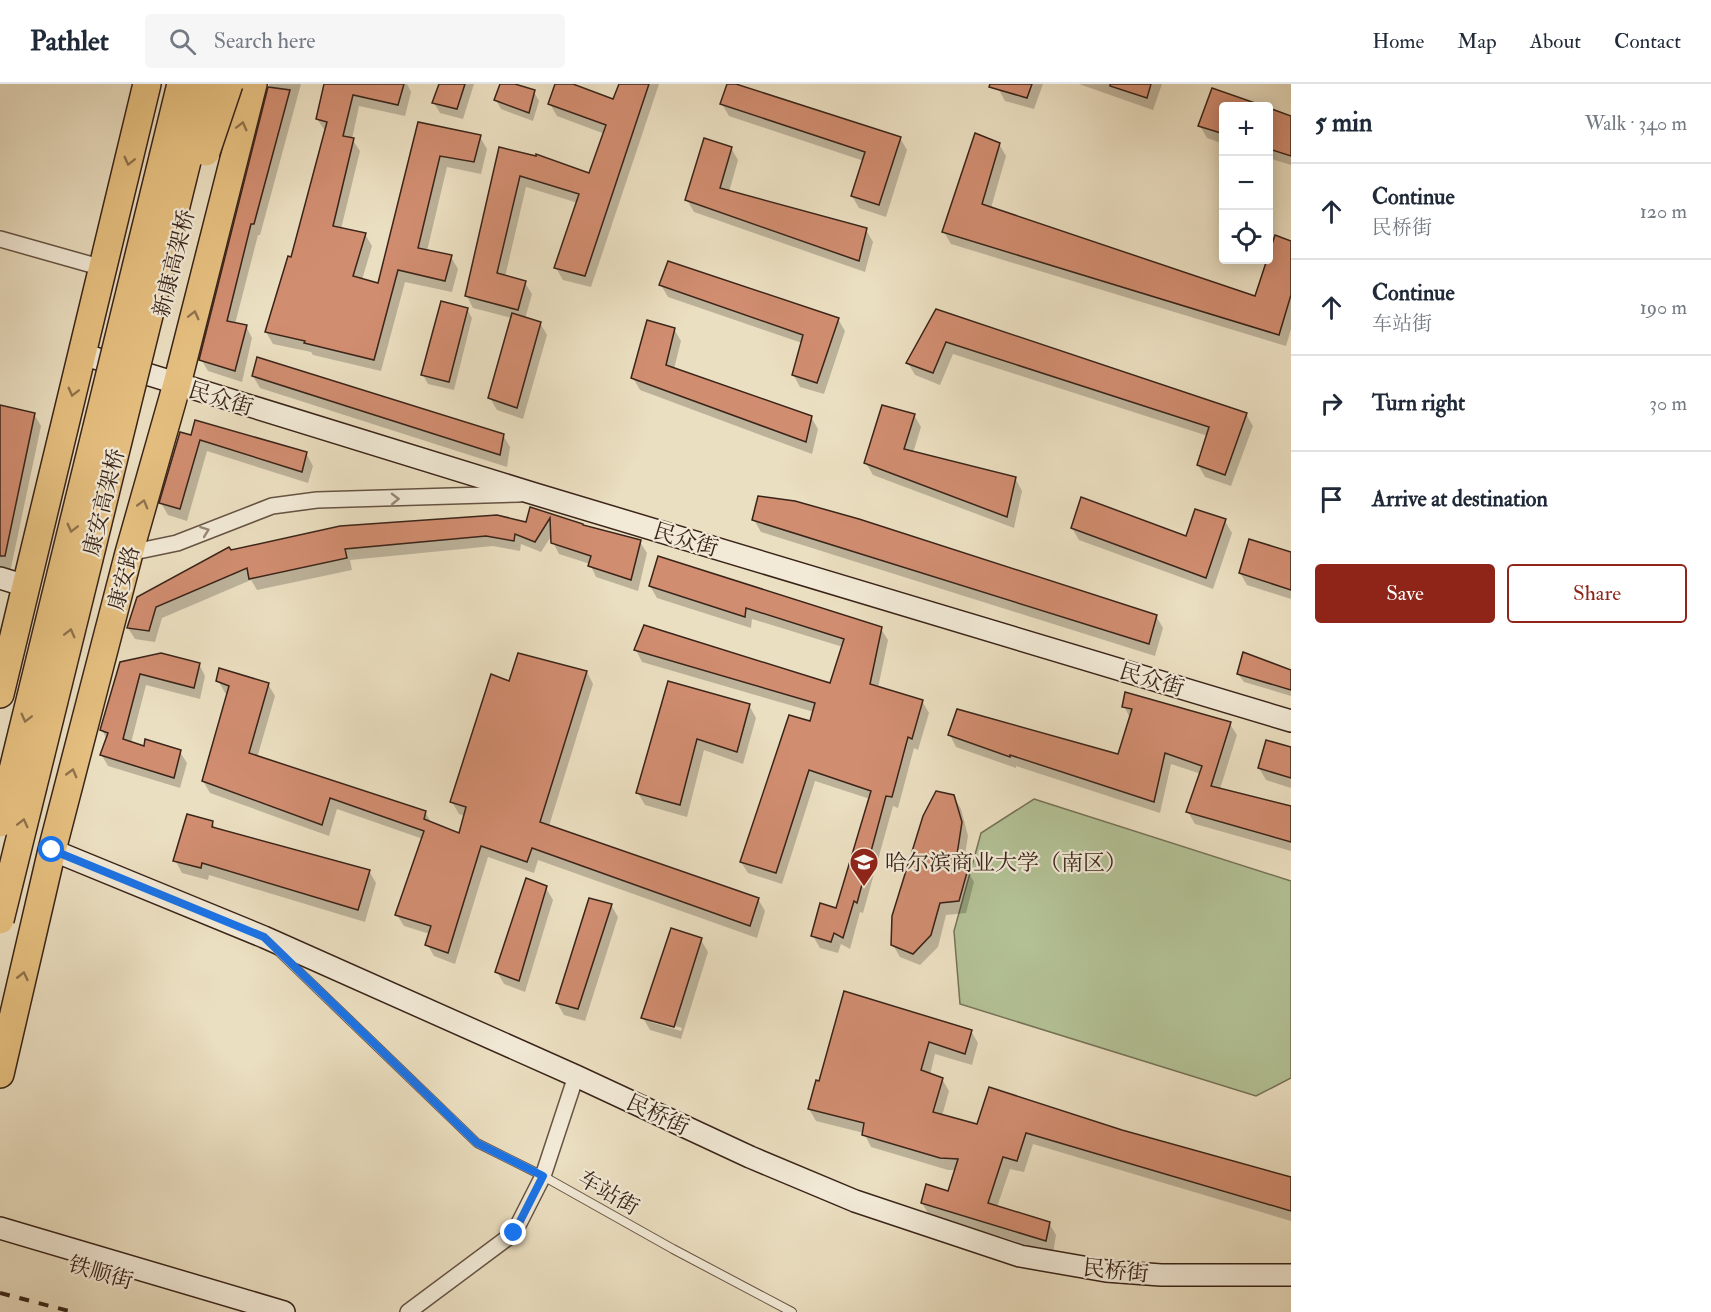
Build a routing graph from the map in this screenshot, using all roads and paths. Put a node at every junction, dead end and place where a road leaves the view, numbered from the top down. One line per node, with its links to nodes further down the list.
1 (147, 84): 8 (highway, one-way to 8)
2 (162, 84): 11 (highway, bridge)
3 (181, 84): 11 (highway, 康安高架桥, bridge)
4 (206, 84): 11 (highway, 康安高架桥, bridge)
5 (229, 84): 11 (highway, 新康高架桥, bridge)
6 (253, 84): 10 (highway, 康安路, one-way to 6)
7 (0, 238): 8 (street)
8 (103, 268): 9 (highway)
9 (82, 354): 10 (main road, 民众街); 15 (highway, one-way to 15)
10 (177, 384): 12 (main road, 民众街); 13 (highway, 康安路, one-way to 10)
11 (106, 440): 18 (highway, 康安高架桥, one-way to 18, bridge); 20 (highway, 康安高架桥, one-way to 11, bridge)
12 (535, 494): 13 (street, one-way to 12); 17 (main road, 民众街)
13 (129, 553): 19 (highway, 康安路, one-way to 13)
14 (0, 578): 15 (main road)
15 (26, 586): 16 (highway)
16 (0, 694)
17 (1291, 721)
18 (0, 823)
19 (52, 850): 21 (main road, 民桥街); 22 (highway, 康安路, one-way to 19)
20 (0, 920)
21 (264, 937): 23 (main road, 民桥街); 24 (lane, 车站街)
22 (0, 1074)
23 (576, 1076): 24 (street); 27 (main road, 民桥街)
24 (543, 1176): 30 (street); 31 (lane, 车站街)
25 (0, 1228): 29 (main road)
26 (0, 1242): 28 (main road, 铁顺街)
27 (1291, 1275)
28 (236, 1312)
29 (284, 1312)
30 (408, 1312)
31 (792, 1312)

